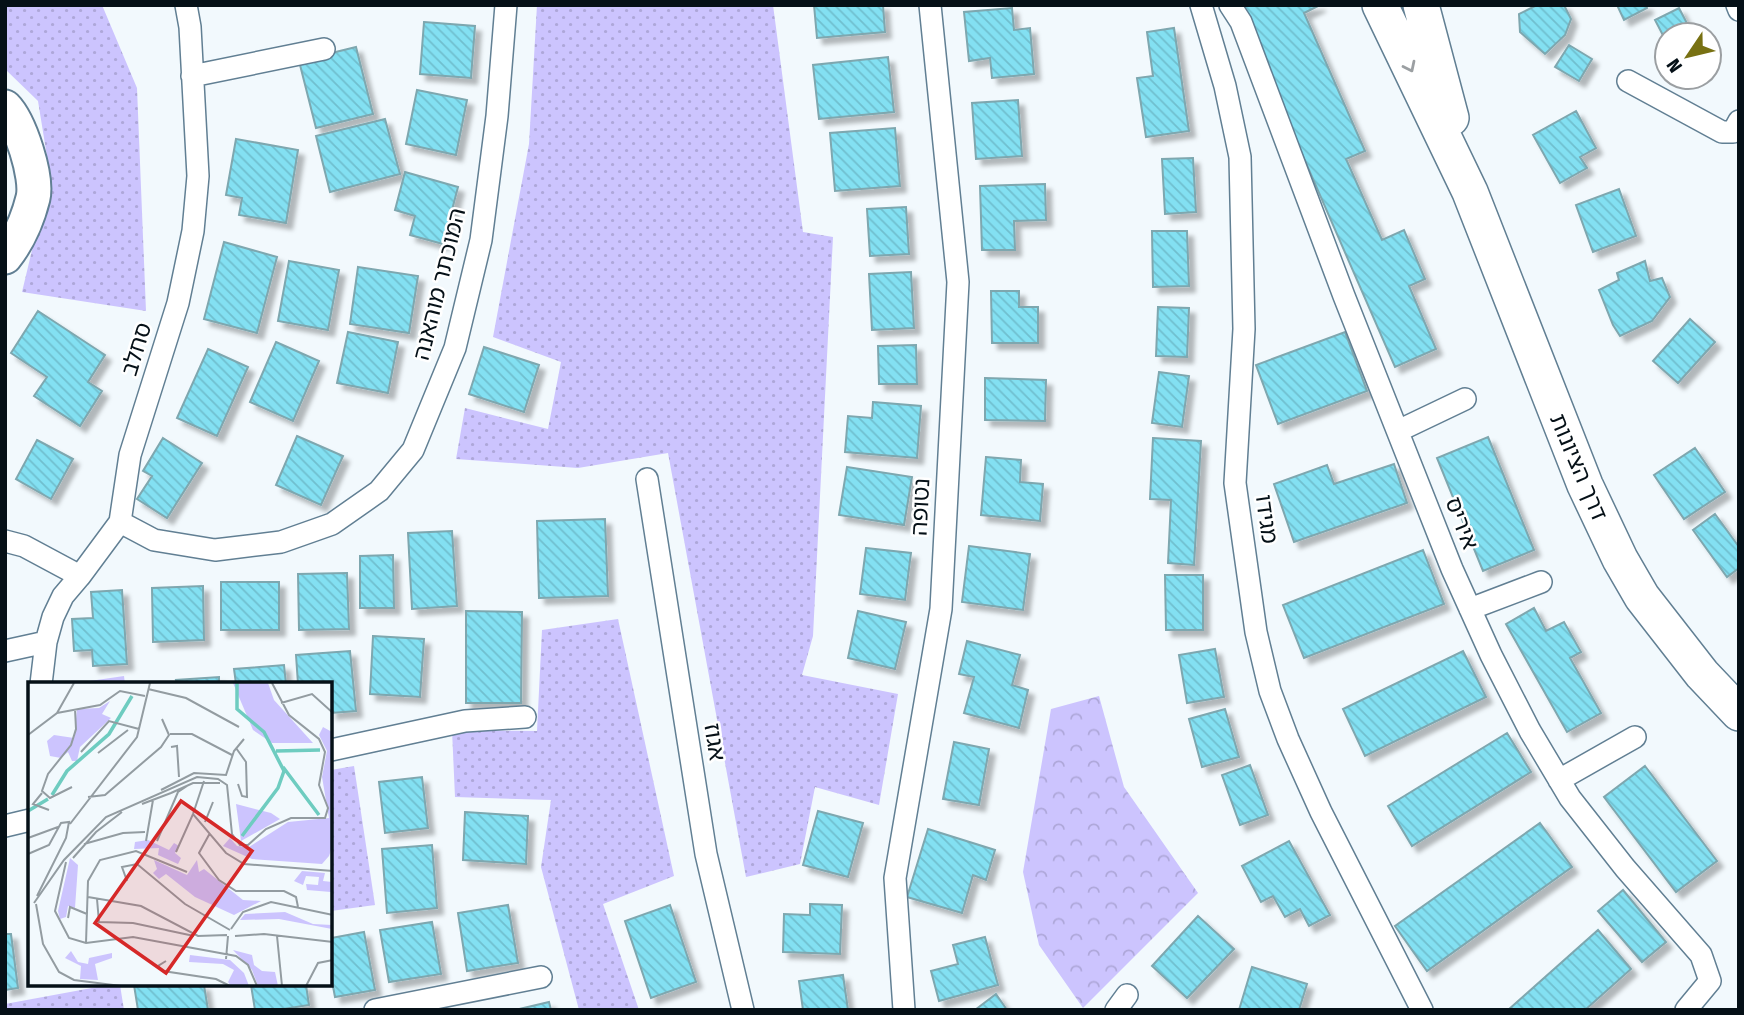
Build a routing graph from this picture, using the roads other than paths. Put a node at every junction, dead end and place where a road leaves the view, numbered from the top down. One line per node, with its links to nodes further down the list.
1 (186, 5): 9 (street, סחלב)
2 (506, 5): 18 (street, המוכתר מוהאנה)
3 (930, 5): 36 (street, נטופה)
4 (1201, 5): 37 (street, מגידו)
5 (1230, 5): 16 (street, איריס)
6 (1380, 5): 13 (highway, דרך הציונות, one-way to 13)
7 (1420, 5): 13 (highway, דרך הציונות)
8 (324, 49): 9 (street)
9 (192, 76): 18 (street, סחלב)
10 (1629, 81): 12 (street)
11 (5, 107): 14 (main road)
12 (1739, 121)
13 (1470, 192): 26 (highway, דרך הציונות)
14 (5, 257)
15 (1465, 399): 16 (street)
16 (1398, 431): 22 (street, איריס)
17 (648, 480): 35 (street, אגוז)
18 (120, 522): 20 (street, סחלב)
19 (5, 541): 20 (street)
20 (80, 576): 23 (street, סחלב)
21 (1541, 582): 22 (street)
22 (1470, 609): 30 (street, איריס)
23 (46, 642): 24 (street); 25 (street, סחלב)
24 (5, 651)
25 (41, 682)
26 (1739, 713)
27 (525, 717): 29 (street)
28 (1635, 737): 30 (street)
29 (332, 750)
30 (1559, 780): 38 (street, איריס)
31 (28, 820): 32 (street)
32 (5, 826)
33 (541, 977): 34 (street)
34 (375, 1010)
35 (743, 1010)
36 (904, 1010)
37 (1422, 1010)
38 (1686, 1010)

